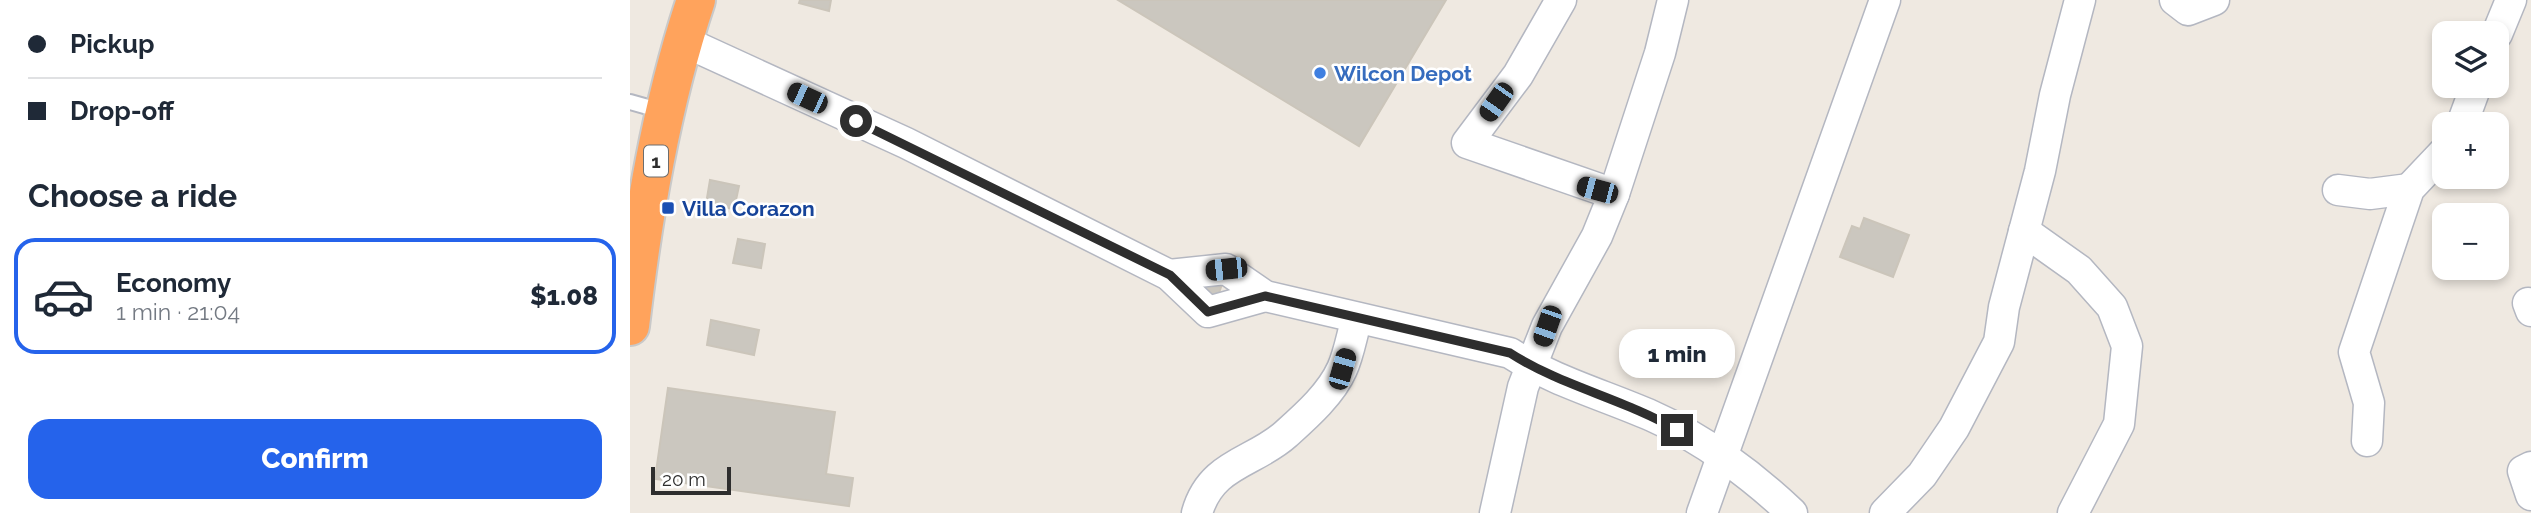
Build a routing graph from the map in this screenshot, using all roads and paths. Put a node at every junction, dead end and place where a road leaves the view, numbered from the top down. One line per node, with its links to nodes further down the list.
1 (696, 0): 10 (highway, 1)
2 (1561, 0): 16 (street)
3 (1672, 0): 16 (street)
4 (1885, 0): 24 (street)
5 (2080, 0): 17 (street)
6 (2175, 0): 7 (street)
7 (2214, 0)
8 (2511, 0): 9 (street)
9 (2502, 21)
10 (682, 41): 12 (highway, 1); 18 (street)
11 (630, 103): 12 (lane)
12 (666, 113): 21 (highway, 1)
13 (2432, 165): 14 (street)
14 (2409, 189): 15 (street); 23 (street)
15 (2338, 190)
16 (1614, 194): 22 (street)
17 (2024, 231): 31 (street); 32 (street)
18 (1170, 275): 19 (street); 19 (street)
19 (1265, 296): 20 (street)
20 (1357, 318): 22 (street); 27 (street)
21 (630, 326)
22 (1533, 368): 24 (street); 28 (street)
23 (2367, 441)
24 (1722, 457): 29 (street); 30 (street)
25 (2531, 467): 26 (street)
26 (2531, 495)
27 (1197, 513)
28 (1495, 513)
29 (1702, 513)
30 (1792, 513)
31 (1885, 513)
32 (2073, 513)

